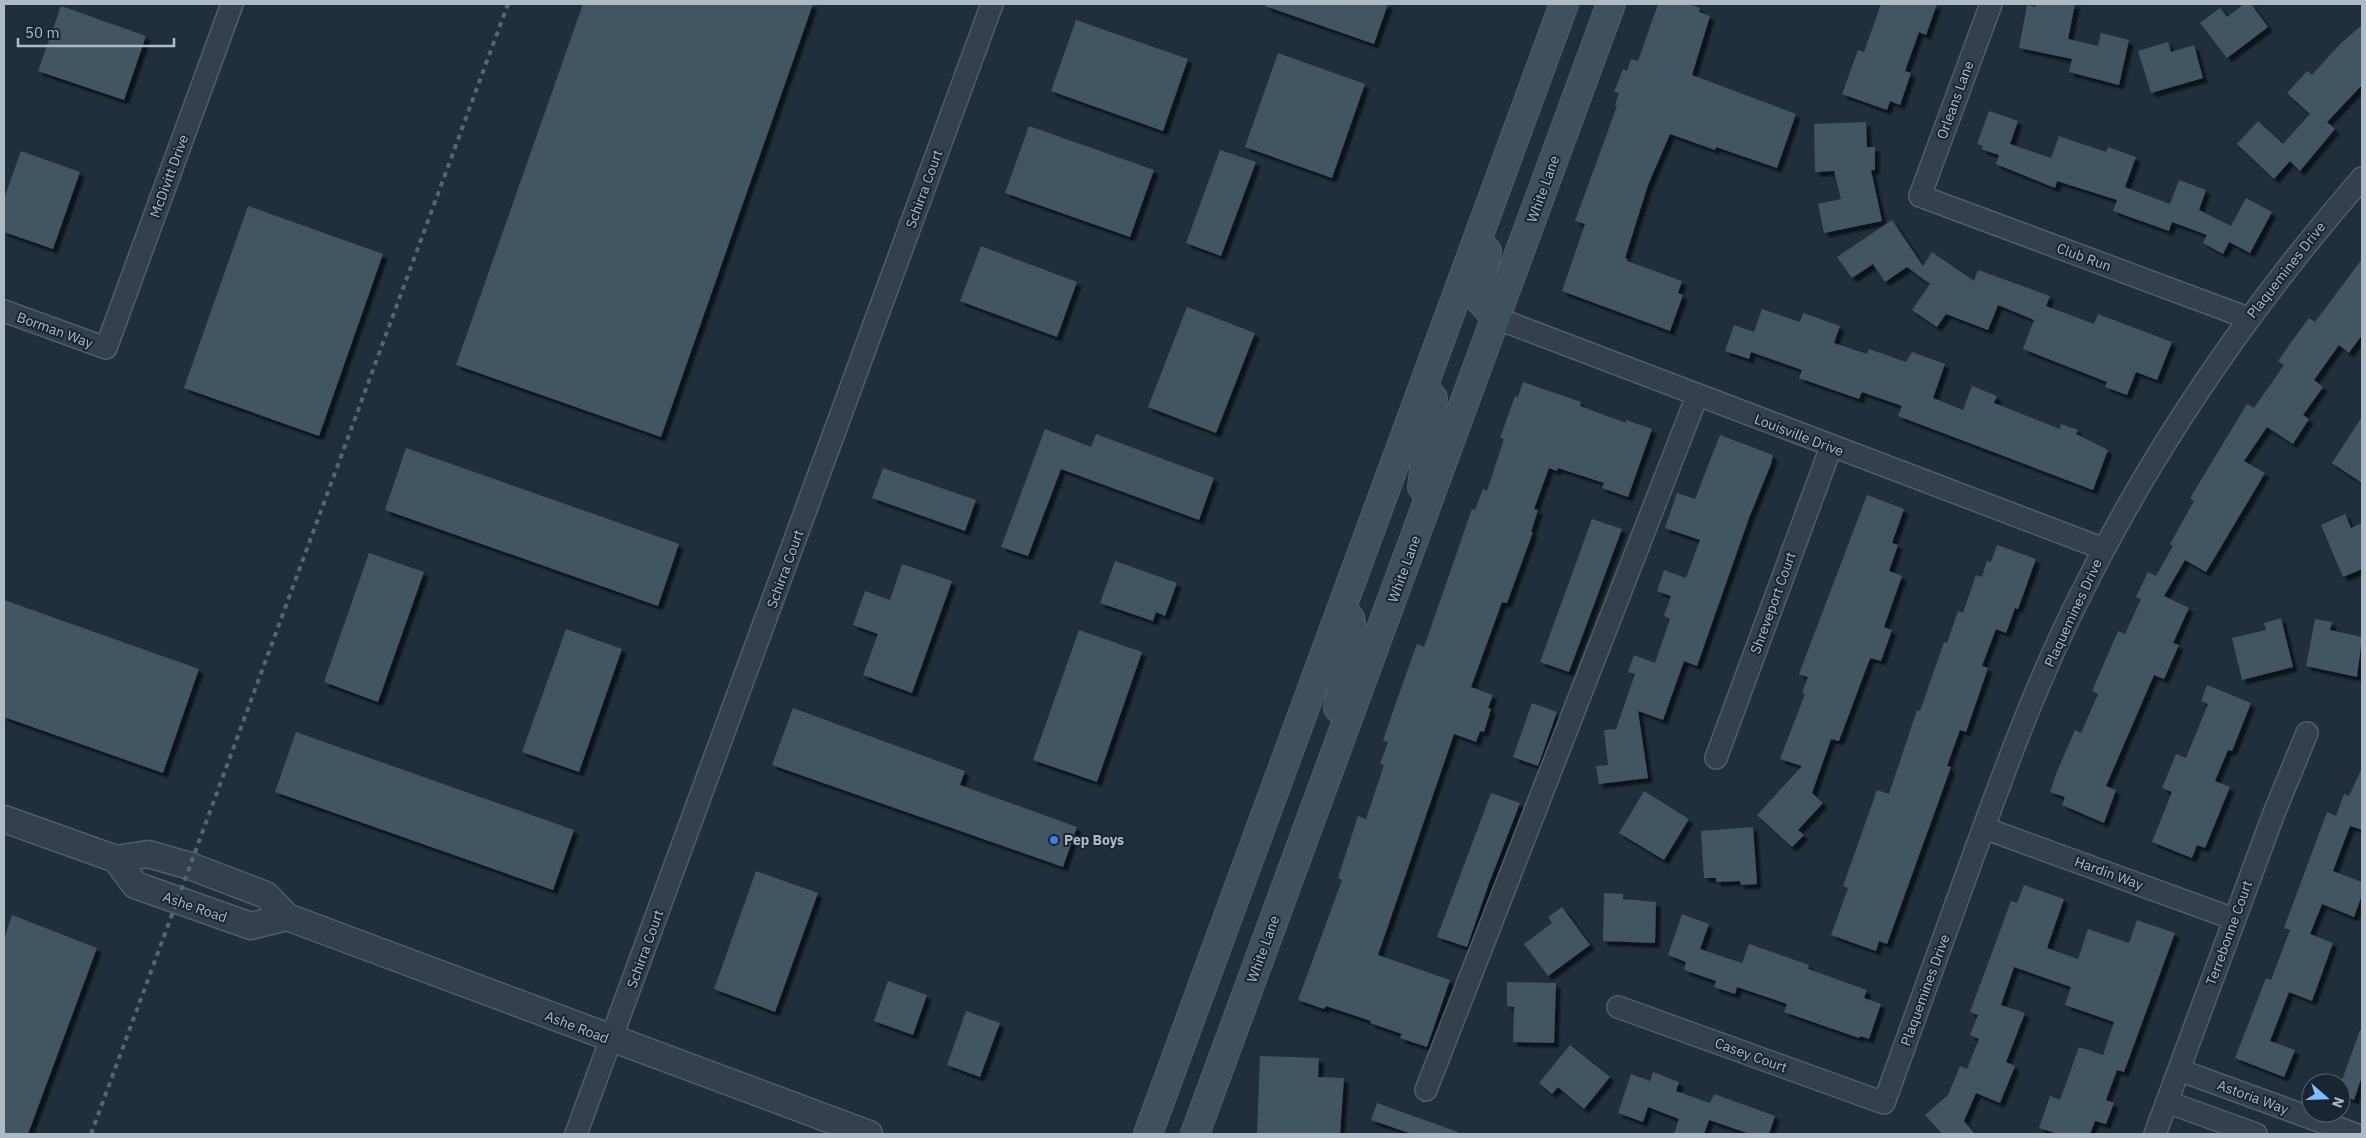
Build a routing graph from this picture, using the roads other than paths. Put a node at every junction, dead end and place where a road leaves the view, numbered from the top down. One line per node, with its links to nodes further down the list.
1 (232, 4): 12 (street, McDivitt Drive)
2 (992, 4): 28 (street, Schirra Court)
3 (1564, 4): 6 (main road)
4 (1611, 4): 10 (main road, White Lane)
5 (1991, 4): 8 (street, Orleans Lane)
6 (1515, 136): 10 (main road); 13 (main road)
7 (2362, 178): 11 (street, Plaquemines Drive)
8 (1920, 196): 11 (street, Club Run)
9 (4, 311): 12 (street, Borman Way)
10 (1496, 318): 14 (street, Louisville Drive); 16 (main road, White Lane)
11 (2248, 318): 17 (street, Plaquemines Drive)
12 (106, 348)
13 (1423, 386): 16 (main road); 18 (main road)
14 (1697, 396): 15 (street, Louisville Drive); 30 (street)
15 (1831, 447): 17 (street, Louisville Drive); 20 (street, Shreveport Court)
16 (1417, 533): 21 (main road, White Lane)
17 (2104, 548): 23 (street, Plaquemines Drive)
18 (1341, 611): 21 (main road); 35 (main road)
19 (2307, 733): 26 (street, Terrebonne Court)
20 (1716, 758)
21 (1322, 793): 36 (main road, White Lane)
22 (4, 820): 24 (street, Ashe Road)
23 (1984, 828): 26 (street, Hardin Way); 32 (street, Plaquemines Drive)
24 (116, 859): 25 (street, Ashe Road); 25 (street, Ashe Road)
25 (287, 917): 28 (street, Ashe Road)
26 (2234, 919): 29 (street, Terrebonne Court)
27 (1618, 1007): 32 (street, Casey Court)
28 (612, 1040): 33 (street, Schirra Court); 34 (street, Ashe Road)
29 (2179, 1070): 31 (street, Terrebonne Court); 39 (street, Astoria Way)
30 (1426, 1090)
31 (2167, 1102): 37 (street, Terrebonne Court); 38 (street)
32 (1884, 1103)
33 (576, 1134)
34 (868, 1134)
35 (1148, 1134)
36 (1196, 1134)
37 (2155, 1134)
38 (2256, 1134)
39 (2355, 1134)

